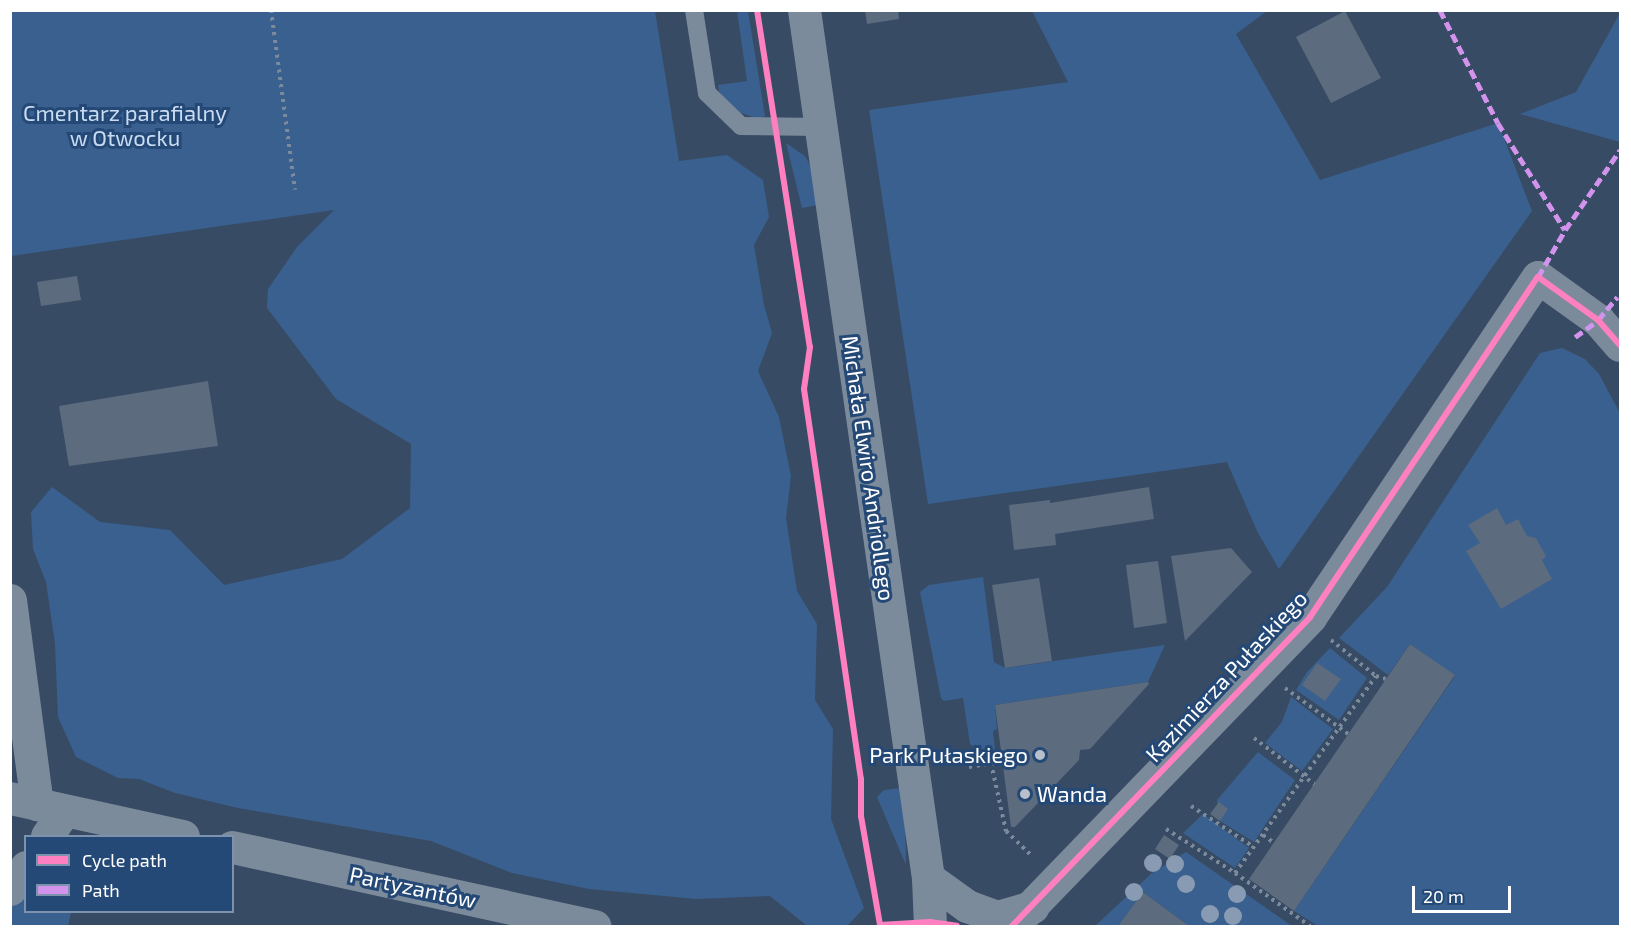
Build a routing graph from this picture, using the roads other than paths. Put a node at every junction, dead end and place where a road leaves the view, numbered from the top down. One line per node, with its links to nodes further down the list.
1 (694, 10): 3 (lane)
2 (804, 10): 3 (street, Michała Elwiro Andriollego)
3 (820, 128): 10 (street, Michała Elwiro Andriollego)
4 (1620, 345): 12 (street, Kazimierza Pułaskiego)
5 (10, 600): 6 (street)
6 (40, 812): 7 (street)
7 (172, 835)
8 (234, 848): 13 (street, Partyzantów)
9 (24, 870): 11 (street)
10 (928, 878): 12 (street); 14 (street, Michała Elwiro Andriollego)
11 (10, 889)
12 (1022, 917)
13 (594, 927)
14 (930, 927)

